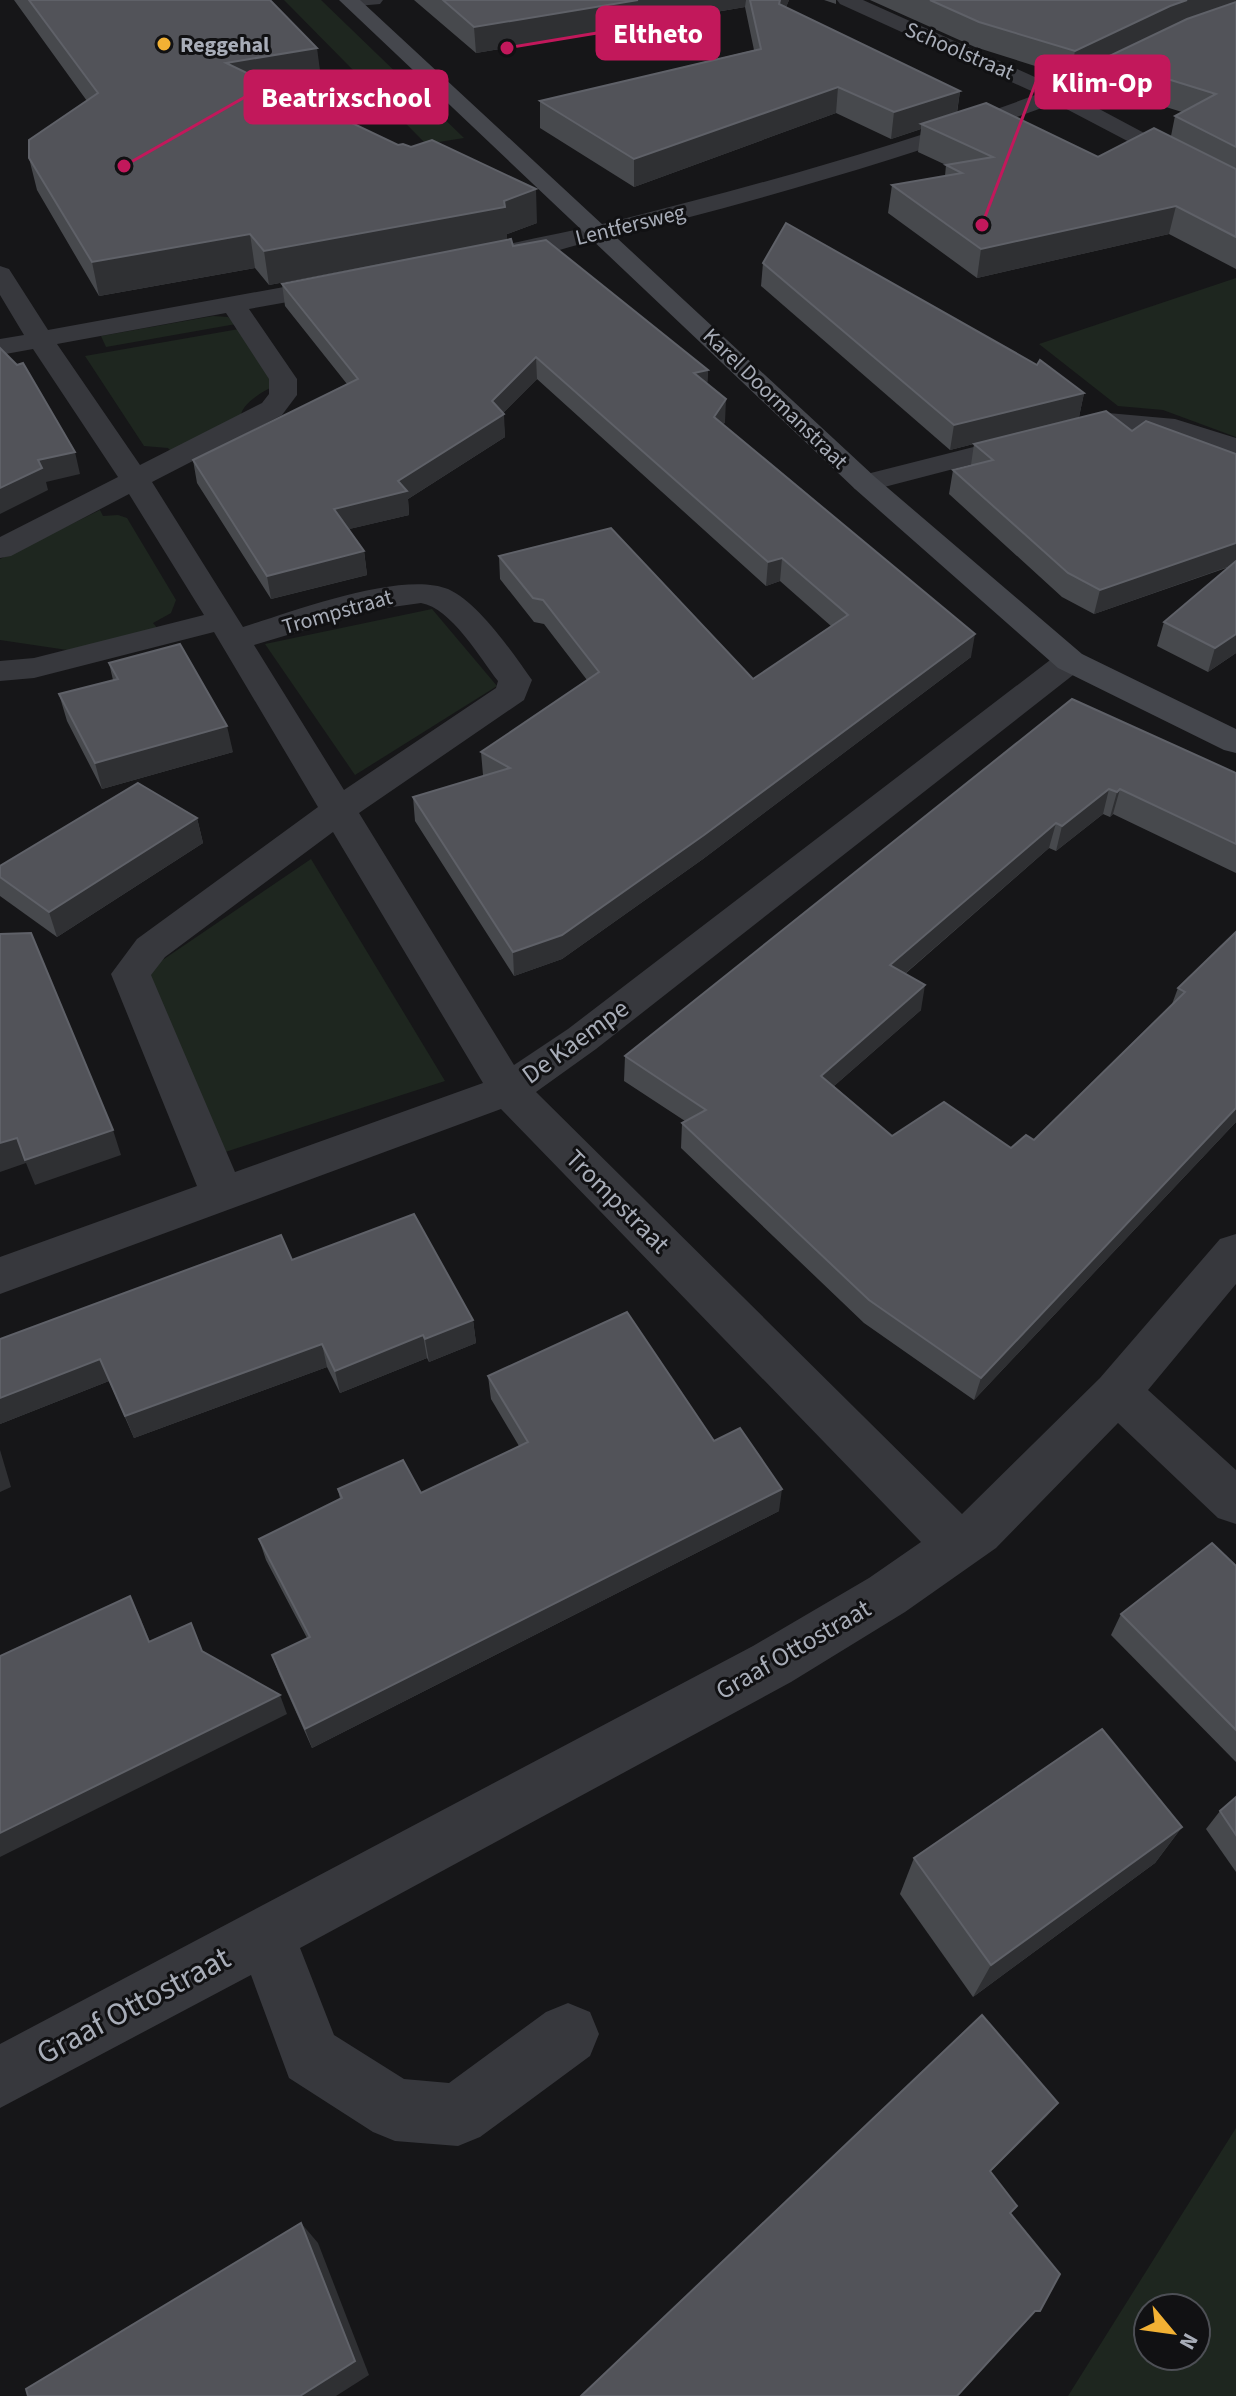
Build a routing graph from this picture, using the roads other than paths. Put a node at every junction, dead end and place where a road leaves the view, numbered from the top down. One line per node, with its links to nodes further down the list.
1 (358, 1): 6 (main road, Karel Doormanstraat)
2 (855, 1): 4 (street, Schoolstraat)
3 (1236, 15): 4 (street, Lentfersweg)
4 (1056, 95): 5 (street, Schoolstraat); 6 (street, Lentfersweg)
5 (1236, 191)
6 (601, 233): 7 (street, Lentfersweg); 15 (main road, Karel Doormanstraat)
7 (476, 259)
8 (0, 274): 11 (street, Trompstraat)
9 (370, 279): 10 (street)
10 (233, 305): 11 (street); 14 (street)
11 (40, 339): 12 (street); 14 (street, Trompstraat)
12 (0, 347)
13 (1236, 448): 15 (street)
14 (136, 481): 16 (street); 17 (street, Trompstraat)
15 (865, 483): 18 (main road, Karel Doormanstraat)
16 (0, 549)
17 (229, 630): 19 (street, Trompstraat); 21 (street, Trompstraat); 21 (street, Trompstraat)
18 (1070, 661): 20 (main road, Karel Doormanstraat); 22 (street, De Kaempe)
19 (0, 671)
20 (1236, 742)
21 (339, 810): 22 (street, Trompstraat); 23 (street, Trompstraat)
22 (508, 1090): 23 (street, De Kaempe); 28 (street, Trompstraat)
23 (223, 1195): 25 (street, De Kaempe)
24 (1236, 1252): 26 (street, Graaf Ottostraat)
25 (0, 1276)
26 (1117, 1392): 27 (street); 28 (street, Graaf Ottostraat)
27 (1236, 1502)
28 (958, 1545): 29 (street, Graaf Ottostraat)
29 (265, 1934): 30 (street); 31 (street, Graaf Ottostraat)
30 (568, 2034)
31 (0, 2077)

